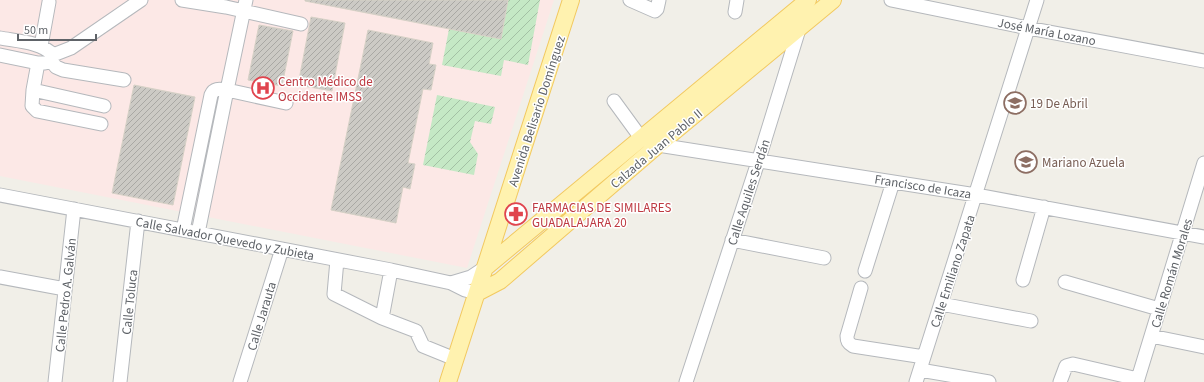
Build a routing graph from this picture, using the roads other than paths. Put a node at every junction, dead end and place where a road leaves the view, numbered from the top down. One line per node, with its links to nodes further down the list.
1 (141, 0): 19 (street)
2 (182, 0): 11 (street)
3 (571, 0): 47 (main road, Avenida Belisario Domínguez)
4 (630, 0): 5 (street)
5 (658, 0)
6 (833, 0): 14 (main road, Calzada Juan Pablo II)
7 (890, 0): 15 (street, José María Lozano)
8 (1037, 0): 15 (street, Calle Emiliano Zapata)
9 (49, 2): 17 (street)
10 (802, 2): 14 (street, Calle Aquiles Serdán); 29 (main road, Calzada Juan Pablo II)
11 (227, 4): 12 (street)
12 (245, 6): 13 (street); 24 (street)
13 (301, 24)
14 (800, 27): 30 (main road, Calzada Juan Pablo II); 31 (street, Calle Aquiles Serdán)
15 (1028, 28): 20 (street, José María Lozano); 34 (street, Calle Emiliano Zapata)
16 (0, 38): 17 (street)
17 (41, 46): 19 (street)
18 (0, 55): 21 (street)
19 (52, 58): 21 (street); 22 (street)
20 (1204, 61)
21 (38, 63): 23 (street)
22 (124, 80)
23 (33, 90): 27 (street); 28 (street)
24 (227, 90): 26 (street); 39 (street); 40 (street)
25 (614, 101): 29 (street)
26 (286, 103)
27 (104, 106)
28 (101, 124)
29 (642, 138): 30 (street, Francisco de Icaza); 47 (main road, Calzada Juan Pablo II)
30 (658, 145): 31 (street, Francisco de Icaza); 56 (main road, Calzada Juan Pablo II)
31 (758, 162): 33 (street, Francisco de Icaza); 43 (street, Calle Aquiles Serdán)
32 (1204, 163): 41 (street, Calle Román Morales)
33 (893, 182): 34 (street, Francisco de Icaza); 49 (street)
34 (976, 194): 36 (street, Francisco de Icaza); 57 (street, Calle Emiliano Zapata)
35 (0, 195): 37 (street, Calle Salvador Quevedo y Zubieta)
36 (1044, 207): 41 (street, Francisco de Icaza); 51 (street)
37 (74, 209): 38 (street, Calle Salvador Quevedo y Zubieta); 55 (street, Calle Pedro A. Galván)
38 (138, 221): 39 (street, Calle Salvador Quevedo y Zubieta); 68 (street, Calle Toluca)
39 (184, 230): 40 (street, Calle Salvador Quevedo y Zubieta)
40 (198, 233): 44 (street, Calle Salvador Quevedo y Zubieta)
41 (1183, 234): 42 (street, Francisco de Icaza); 58 (street, Calle Román Morales)
42 (1204, 237)
43 (732, 240): 45 (street); 71 (street, Calle Aquiles Serdán)
44 (282, 249): 46 (street, Calle Salvador Quevedo y Zubieta); 69 (street, Calle Jarauta)
45 (824, 258)
46 (338, 260): 48 (street, Calle Salvador Quevedo y Zubieta); 59 (street)
47 (486, 267): 53 (street, Calle Salvador Quevedo y Zubieta); 56 (main road, Avenida Belisario Domínguez)
48 (392, 270): 53 (street, Calle Salvador Quevedo y Zubieta); 59 (street)
49 (865, 271)
50 (0, 277): 55 (street)
51 (1023, 280)
52 (1065, 282): 58 (street)
53 (451, 283): 56 (street, Calle Salvador Quevedo y Zubieta)
54 (861, 288): 63 (street)
55 (66, 289): 67 (street, Calle Pedro A. Galván)
56 (477, 293): 64 (main road, Avenida Belisario Domínguez)
57 (941, 304): 60 (street); 63 (street, Calle Emiliano Zapata)
58 (1160, 309): 61 (street, Calle Román Morales)
59 (382, 318): 64 (street)
60 (1031, 321)
61 (1151, 336): 62 (street); 66 (street, Calle Román Morales)
62 (1204, 347)
63 (924, 357): 65 (street, Calle Emiliano Zapata)
64 (455, 359): 70 (main road, Avenida Belisario Domínguez)
65 (918, 376): 72 (street)
66 (1137, 381): 73 (street)
67 (55, 382)
68 (120, 382)
69 (240, 382)
70 (448, 382)
71 (686, 382)
72 (989, 382)
73 (1060, 382)

